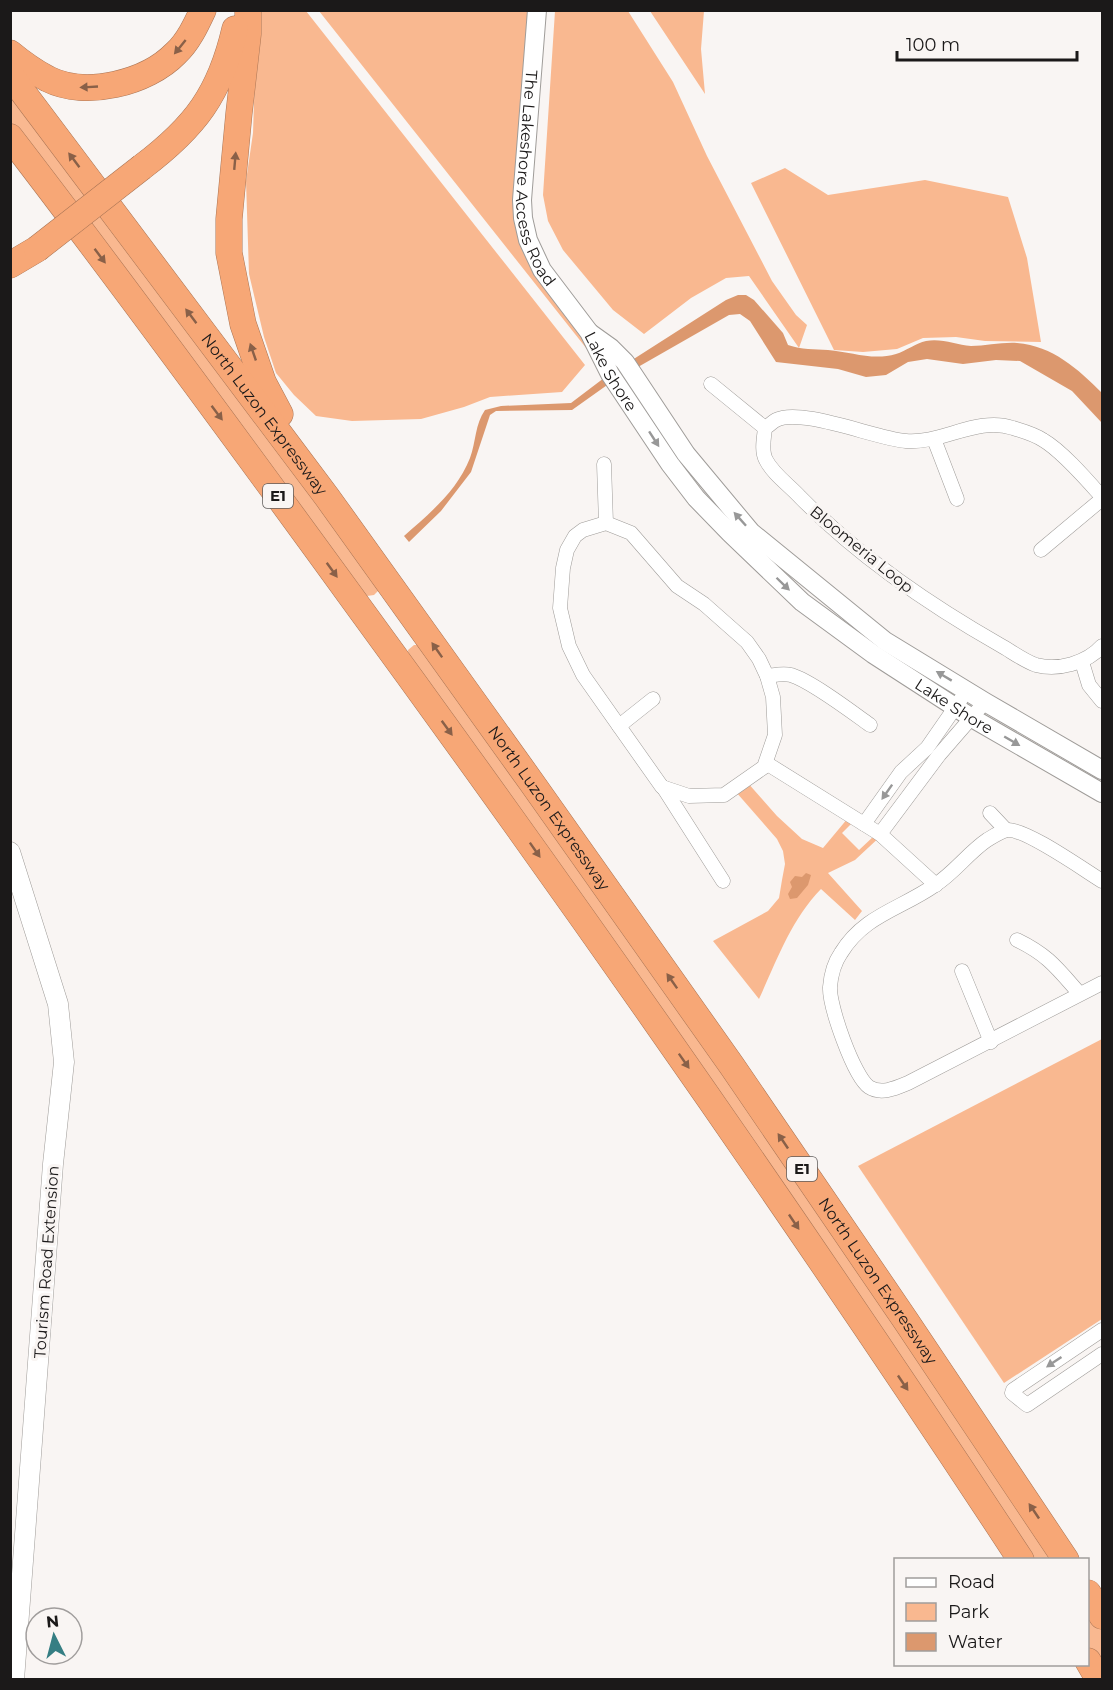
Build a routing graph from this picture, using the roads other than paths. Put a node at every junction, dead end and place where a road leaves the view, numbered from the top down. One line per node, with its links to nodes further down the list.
1 (203, 10): 5 (highway, one-way to 5)
2 (236, 10): 10 (highway, bridge)
3 (248, 10): 16 (highway, one-way to 3)
4 (537, 10): 11 (street, The Lakeshore Access Road)
5 (10, 53)
6 (10, 75): 16 (highway, North Luzon Expressway / E1, one-way to 6)
7 (10, 137): 9 (highway, E1)
8 (10, 146): 9 (highway)
9 (53, 192): 52 (highway, E1, one-way to 52)
10 (10, 265)
11 (589, 332): 24 (street, Lake Shore, one-way to 11); 28 (street, Lake Shore, one-way to 28)
12 (711, 384): 13 (street)
13 (765, 429): 14 (street); 22 (street, Bloomeria Loop)
14 (934, 439): 17 (street); 18 (street)
15 (604, 464): 19 (street)
16 (327, 497): 53 (highway, North Luzon Expressway / E1, one-way to 16)
17 (1102, 498): 20 (street)
18 (957, 499)
19 (606, 523): 23 (street); 31 (street)
20 (1041, 550)
21 (1102, 646): 22 (street)
22 (1082, 662): 26 (street)
23 (767, 676): 30 (street); 33 (street)
24 (966, 690): 27 (street, Lake Shore); 28 (street)
25 (653, 699): 31 (street)
26 (1102, 701)
27 (984, 702): 29 (street); 34 (street, Lake Shore)
28 (956, 707): 29 (street, Lake Shore); 32 (street)
29 (972, 718): 32 (street); 36 (street, Lake Shore, one-way to 36)
30 (870, 725)
31 (619, 726): 35 (street)
32 (932, 752): 38 (street, one-way to 38); 40 (street)
33 (766, 763): 35 (street); 38 (street)
34 (1102, 770)
35 (662, 787): 42 (street)
36 (1102, 793)
37 (990, 813): 39 (street)
38 (864, 824): 40 (street)
39 (1006, 830): 43 (street); 44 (street)
40 (880, 834): 44 (street)
41 (10, 852): 57 (main road, Tourism Road Extension)
42 (723, 881)
43 (1102, 881)
44 (936, 885): 49 (street)
45 (1017, 940): 48 (street)
46 (962, 971): 49 (street)
47 (1102, 983): 48 (street)
48 (1078, 993): 49 (street)
49 (991, 1042)
50 (1102, 1330): 51 (street, one-way to 51)
51 (1102, 1354)
52 (1020, 1558)
53 (1065, 1558)
54 (1089, 1595): 55 (highway)
55 (1102, 1616)
56 (1089, 1663): 58 (highway)
57 (14, 1680)
58 (1099, 1680)

